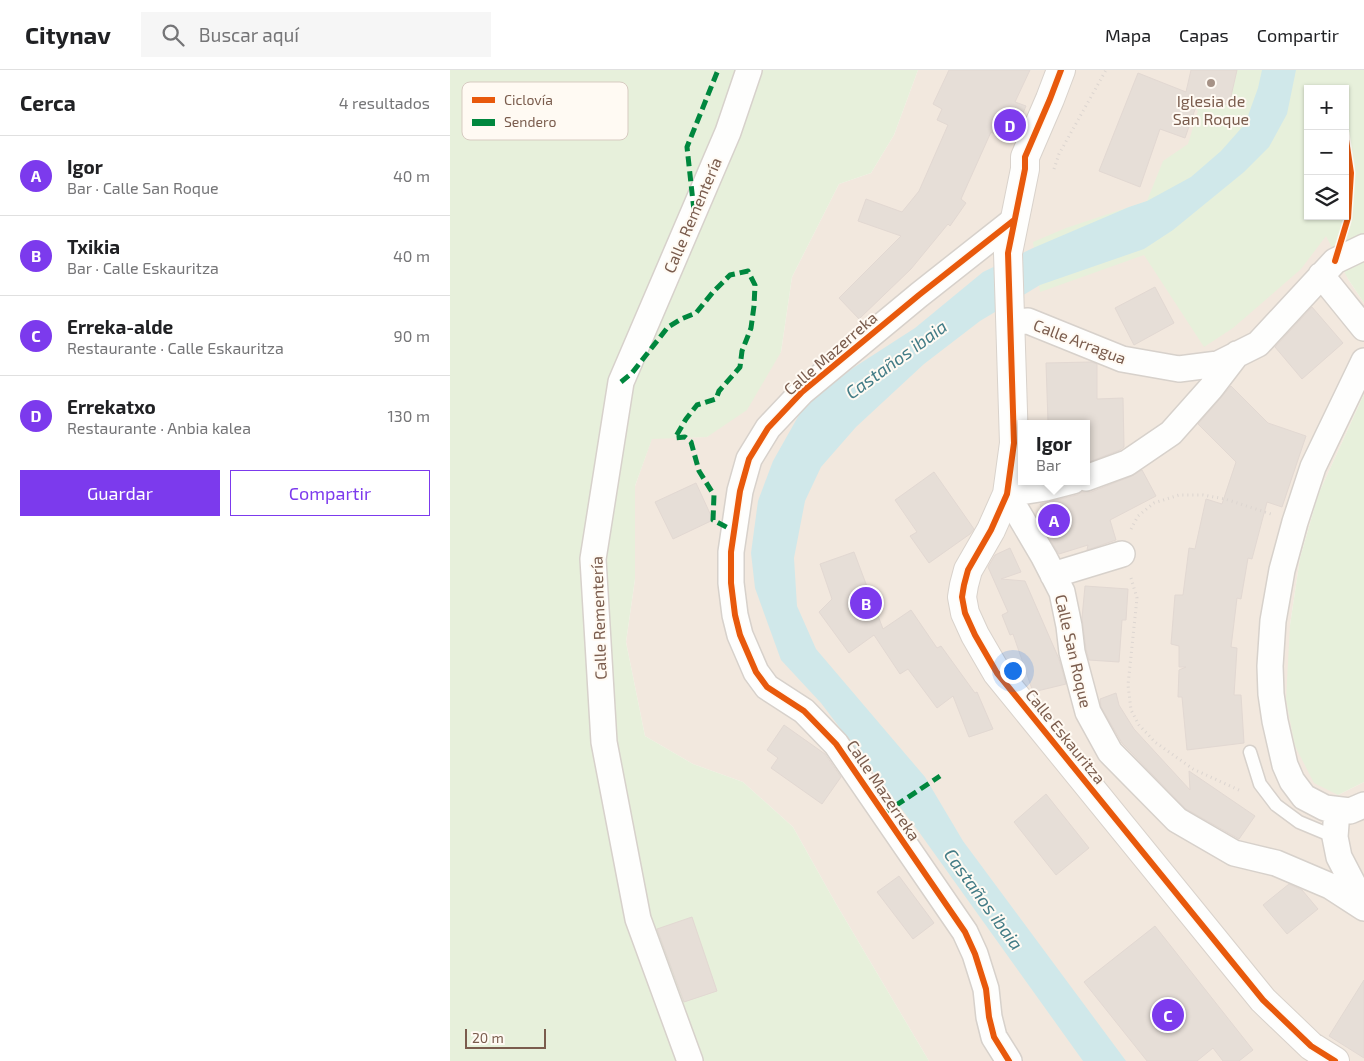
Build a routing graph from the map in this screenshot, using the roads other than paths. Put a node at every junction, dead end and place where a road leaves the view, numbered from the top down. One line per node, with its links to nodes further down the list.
1 (749, 70): 20 (street, Calle Rementería)
2 (1061, 70): 3 (street, Calle Eskauritza)
3 (1014, 220): 6 (street, Calle Eskauritza); 21 (street, Calle Mazerreka)
4 (1364, 247): 5 (street)
5 (1328, 268): 7 (street); 8 (street, Calle Arragua)
6 (1011, 326): 8 (street, Calle Arragua); 12 (street, Calle Eskauritza)
7 (1364, 328)
8 (1237, 354): 10 (street, Calle Arragua)
9 (1364, 362): 17 (street)
10 (1090, 477)
11 (1057, 485): 12 (street)
12 (1007, 494): 14 (street, Calle San Roque); 22 (street, Calle Eskauritza)
13 (1122, 554): 14 (street)
14 (1053, 575): 19 (street, Calle San Roque)
15 (1250, 752): 18 (lane)
16 (1364, 806): 17 (street)
17 (1337, 810): 18 (street)
18 (1335, 837): 19 (street)
19 (1364, 906)
20 (690, 1061)
21 (1009, 1061)
22 (1335, 1061)

